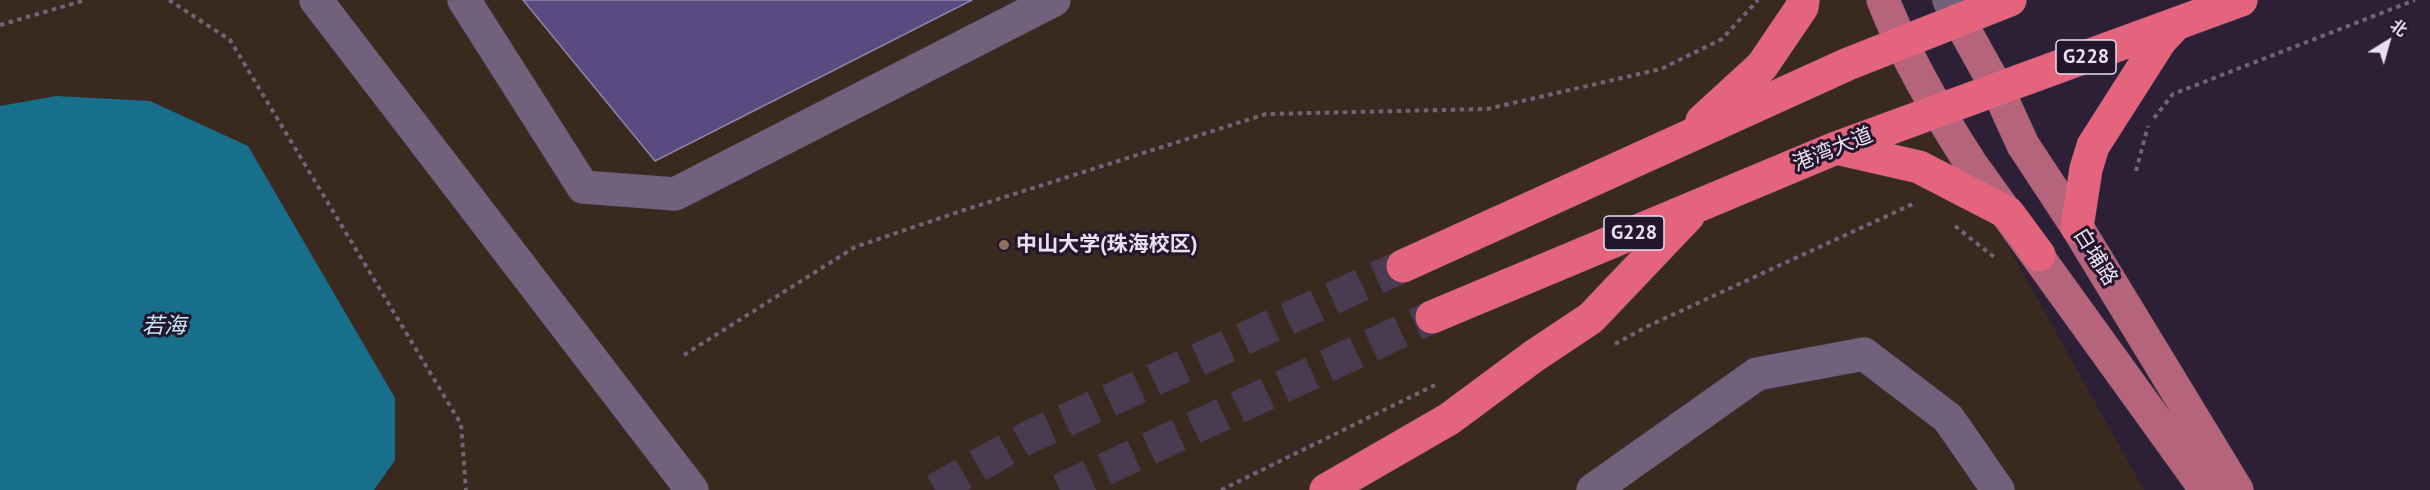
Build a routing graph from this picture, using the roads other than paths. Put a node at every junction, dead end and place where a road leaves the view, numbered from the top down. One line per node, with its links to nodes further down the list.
1 (316, 0): 20 (lane)
2 (464, 0): 3 (lane)
3 (1054, 0)
4 (1803, 0): 13 (highway)
5 (1883, 0): 10 (main road, 白埔路)
6 (2010, 0): 8 (highway)
7 (2241, 0): 9 (highway, 港湾大道 / G228)
8 (1954, 10): 10 (highway); 11 (main road, 白埔路)
9 (2174, 26): 11 (highway, 港湾大道 / G228); 16 (highway)
10 (1900, 44): 12 (main road, 白埔路); 13 (highway)
11 (1998, 90): 12 (highway, 港湾大道 / G228); 16 (main road, 白埔路)
12 (1938, 112): 14 (highway, 港湾大道 / G228); 17 (main road, 白埔路)
13 (1678, 142): 18 (highway)
14 (1836, 148): 15 (highway, 港湾大道 / G228); 17 (highway)
15 (1698, 206): 19 (highway, 港湾大道 / G228); 21 (highway)
16 (2077, 227): 25 (main road, 白埔路)
17 (2039, 255): 24 (main road, 白埔路)
18 (1404, 266)
19 (1432, 317)
20 (692, 490)
21 (1326, 490)
22 (1593, 490): 23 (lane)
23 (1998, 490)
24 (2206, 490)
25 (2237, 490)

